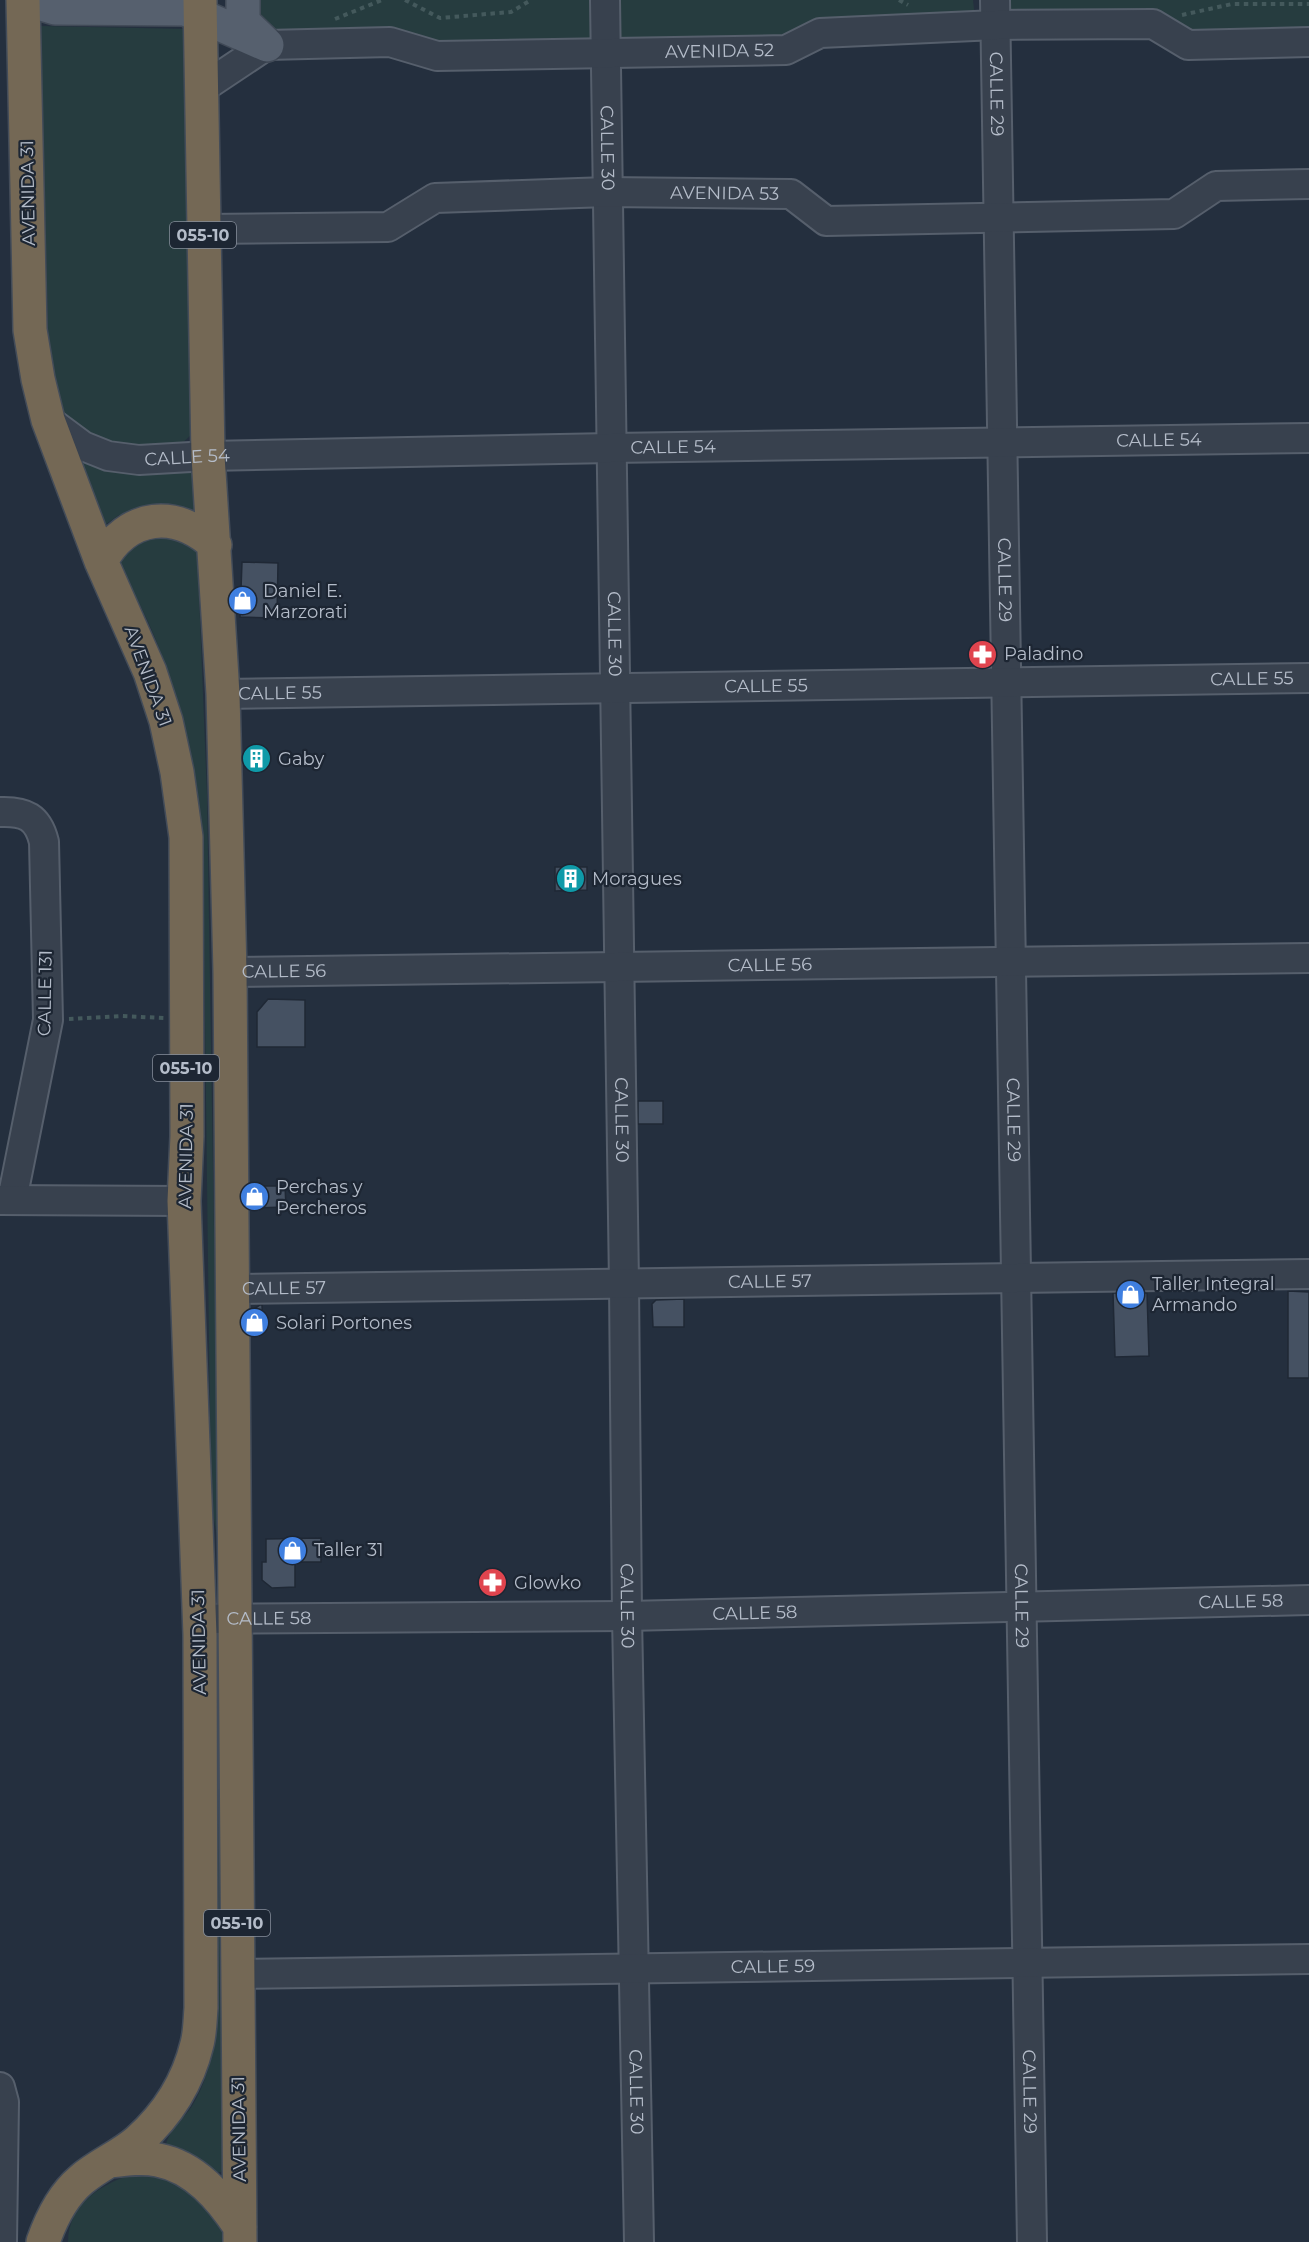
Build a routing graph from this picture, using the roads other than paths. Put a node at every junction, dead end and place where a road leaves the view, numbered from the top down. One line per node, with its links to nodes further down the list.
1 (23, 0): 15 (highway, AVENIDA 31 / 055-10)
2 (28, 0): 5 (main road, AVENIDA 52)
3 (243, 0): 8 (main road)
4 (604, 0): 9 (street, CALLE 30)
5 (200, 7): 8 (main road, AVENIDA 52); 10 (highway, AVENIDA 31 / 055-10)
6 (996, 13): 7 (street, AVENIDA 52); 9 (street, AVENIDA 52); 13 (street, CALLE 29)
7 (1309, 42)
8 (267, 45): 9 (street, AVENIDA 52); 10 (street)
9 (605, 53): 12 (street, CALLE 30)
10 (201, 89): 14 (highway, AVENIDA 31 / 055-10)
11 (1309, 184): 13 (street, AVENIDA 53)
12 (608, 192): 13 (street, AVENIDA 53); 14 (street, AVENIDA 53); 18 (street, CALLE 30)
13 (999, 219): 17 (street, CALLE 29)
14 (203, 229): 19 (highway, AVENIDA 31 / 055-10)
15 (48, 420): 19 (street, CALLE 54); 21 (highway, AVENIDA 31 / 055-10)
16 (1309, 438): 17 (street, CALLE 54)
17 (1002, 442): 18 (street, CALLE 54); 23 (street, CALLE 29)
18 (611, 448): 19 (street, CALLE 54); 24 (street, CALLE 30)
19 (208, 456): 20 (highway, AVENIDA 31 / 055-10)
20 (215, 545): 21 (highway); 25 (highway, AVENIDA 31 / 055-10)
21 (101, 561): 32 (highway, AVENIDA 31 / 055-10)
22 (1309, 678): 23 (street, CALLE 55)
23 (1006, 683): 24 (street, CALLE 55); 28 (street, CALLE 29)
24 (615, 688): 25 (street, CALLE 55); 29 (street, CALLE 30)
25 (223, 694): 30 (highway, AVENIDA 31 / 055-10)
26 (0, 812): 31 (street, CALLE 131)
27 (1309, 958): 28 (street, CALLE 56)
28 (1011, 962): 29 (street, CALLE 56); 34 (street, CALLE 29)
29 (619, 968): 30 (street, CALLE 56); 35 (street, CALLE 30)
30 (230, 972): 36 (highway, AVENIDA 31 / 055-10)
31 (6, 1200): 32 (street)
32 (184, 1201): 40 (highway, AVENIDA 31 / 055-10)
33 (1309, 1274): 34 (street, CALLE 57)
34 (1016, 1278): 35 (street, CALLE 57); 38 (street, CALLE 29)
35 (624, 1284): 36 (street, CALLE 57); 39 (street, CALLE 30)
36 (232, 1289): 41 (highway, AVENIDA 31 / 055-10)
37 (1309, 1600): 38 (street, CALLE 58)
38 (1022, 1607): 39 (street, CALLE 58); 43 (street, CALLE 29)
39 (627, 1616): 41 (street, CALLE 58); 44 (street, CALLE 30)
40 (200, 1619): 41 (street, CALLE 58); 47 (highway, AVENIDA 31 / 055-10)
41 (234, 1620): 45 (highway, AVENIDA 31 / 055-10)
42 (1309, 1959): 43 (street, CALLE 59)
43 (1027, 1963): 44 (street, CALLE 59); 52 (street, CALLE 29)
44 (635, 1969): 45 (street, CALLE 59); 51 (street, CALLE 30)
45 (237, 1974): 48 (highway, AVENIDA 31 / 055-10)
46 (0, 2086): 49 (street)
47 (111, 2161): 48 (highway); 50 (highway, AVENIDA 31 / 055-10)
48 (240, 2235)
49 (2, 2242)
50 (43, 2242)
51 (639, 2242)
52 (1032, 2242)

